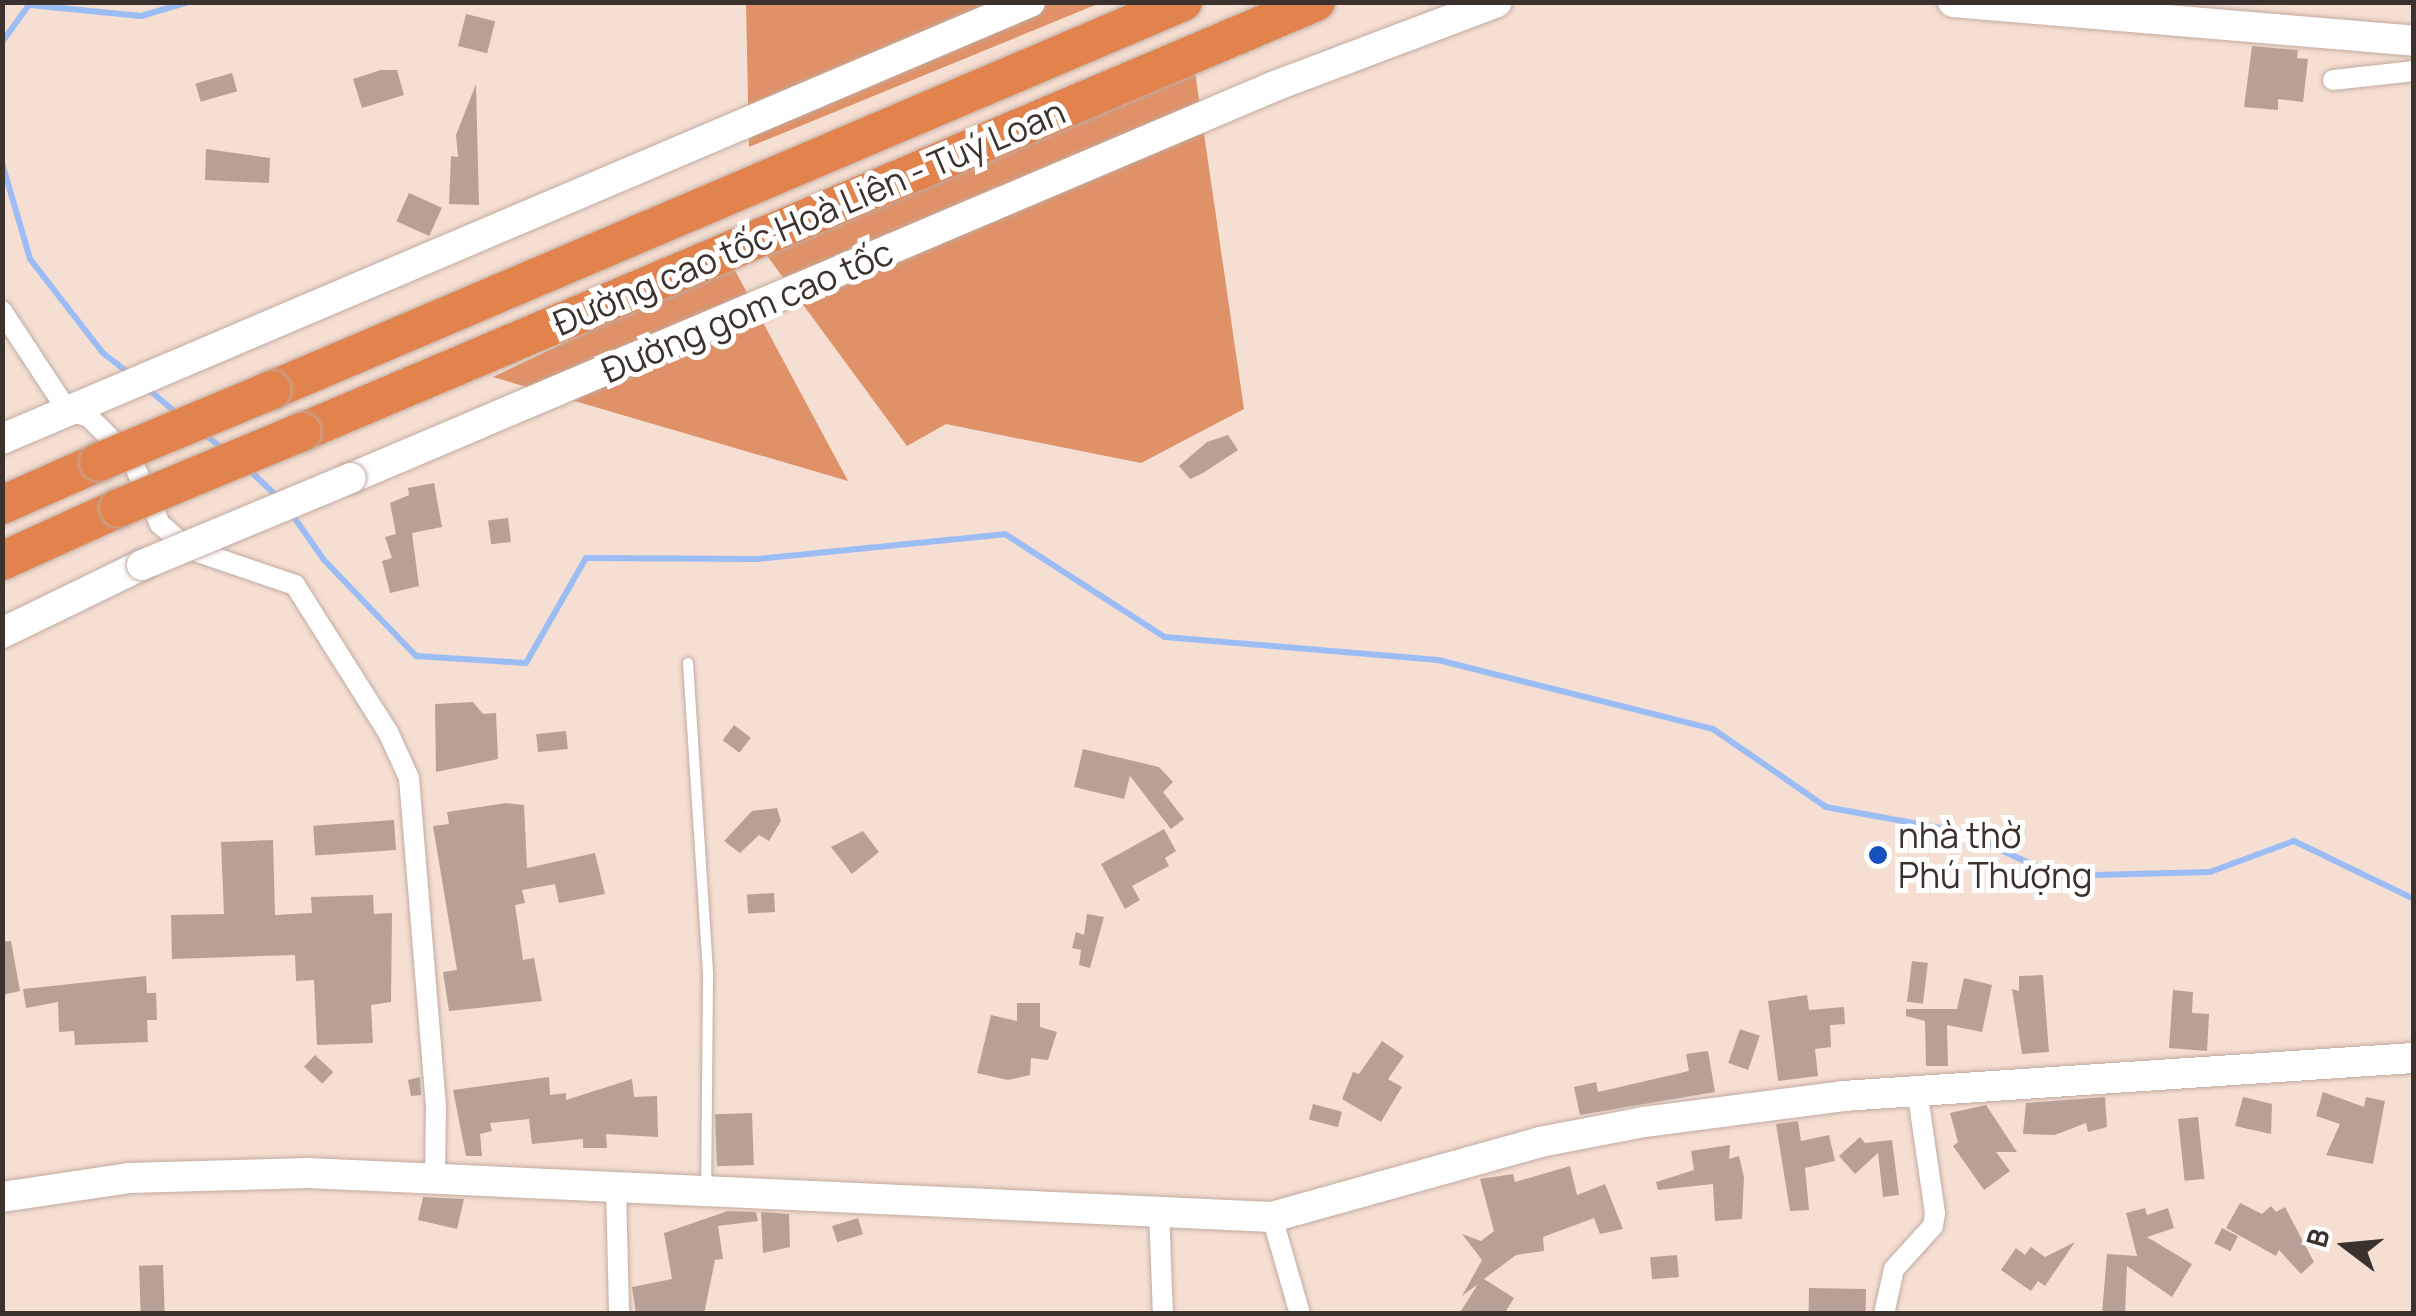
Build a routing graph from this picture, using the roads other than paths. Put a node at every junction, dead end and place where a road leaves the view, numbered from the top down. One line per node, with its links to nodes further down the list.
1 (1030, 2): 10 (main road)
2 (1183, 2): 12 (highway, Đường cao tốc Hoà Liên - Tuý Loan, bridge)
3 (1316, 2): 13 (highway, Đường cao tốc Hoà Liên - Tuý Loan, bridge)
4 (1497, 2): 14 (main road, Đường gom cao tốc, bridge)
5 (1953, 2): 6 (main road)
6 (2414, 41)
7 (2414, 71): 8 (street)
8 (2333, 80)
9 (2, 311): 10 (street)
10 (72, 407): 11 (main road); 18 (street)
11 (2, 439)
12 (2, 505)
13 (2, 560)
14 (2, 633)
15 (688, 664): 20 (lane)
16 (2414, 1058): 17 (main road)
17 (1917, 1090): 23 (main road); 27 (street)
18 (435, 1180): 19 (main road); 21 (main road)
19 (616, 1187): 20 (main road); 24 (street)
20 (706, 1191): 22 (main road)
21 (2, 1196)
22 (1159, 1212): 23 (main road); 25 (street)
23 (1272, 1217): 26 (street)
24 (619, 1314)
25 (1163, 1314)
26 (1300, 1314)
27 (1884, 1314)

